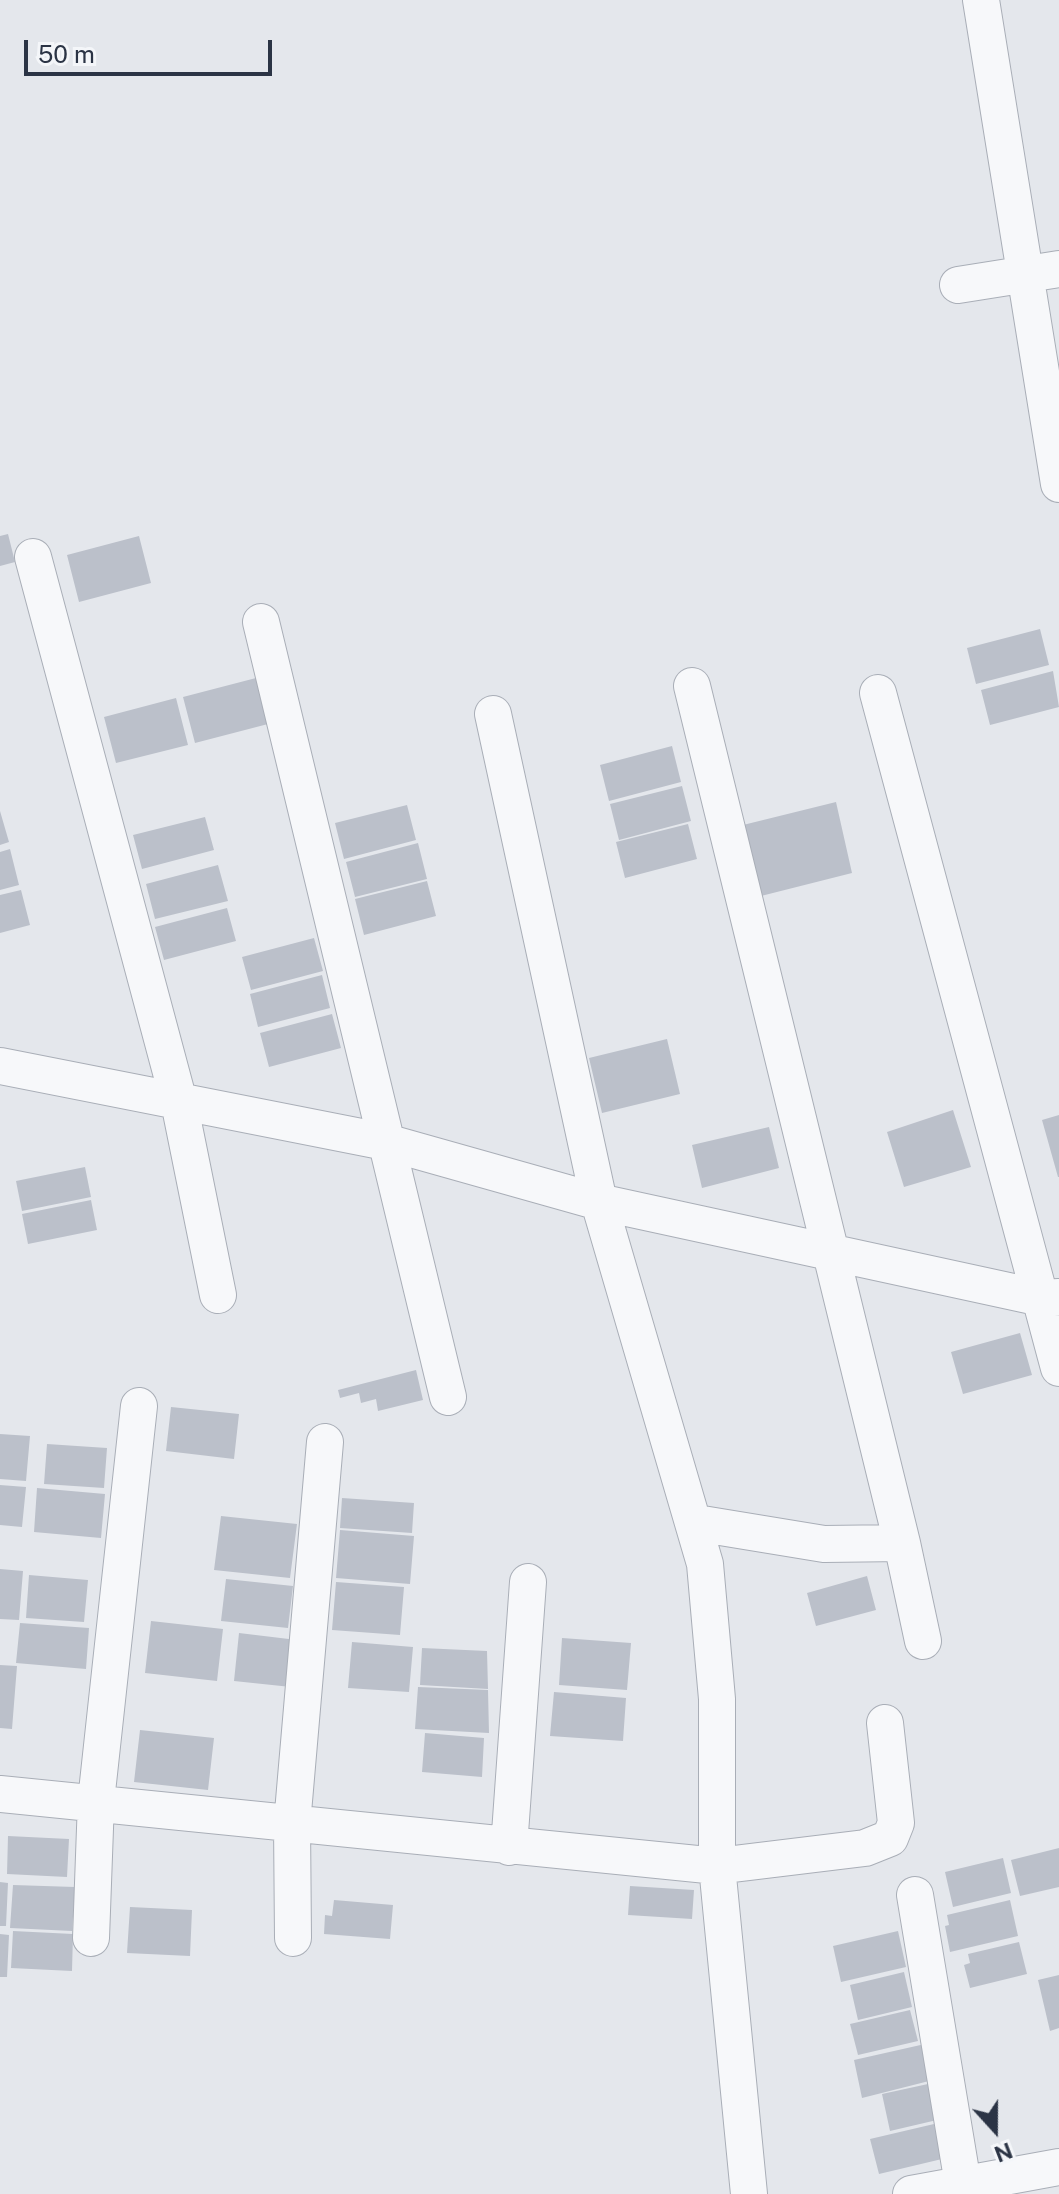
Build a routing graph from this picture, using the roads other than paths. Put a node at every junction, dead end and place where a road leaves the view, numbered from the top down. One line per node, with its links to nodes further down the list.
1 (981, 0): 2 (street)
2 (1042, 271): 3 (street); 4 (street)
3 (958, 285)
4 (1059, 484)
5 (33, 557): 11 (street)
6 (261, 622): 12 (street)
7 (692, 686): 14 (street)
8 (878, 693): 16 (street)
9 (493, 714): 13 (street)
10 (0, 1066): 11 (street)
11 (179, 1102): 12 (street); 15 (street)
12 (386, 1142): 13 (street); 18 (street)
13 (599, 1202): 14 (street); 21 (street)
14 (829, 1252): 16 (street); 22 (street)
15 (218, 1295)
16 (1050, 1297): 17 (street)
17 (1059, 1368)
18 (448, 1397)
19 (139, 1406): 27 (street)
20 (325, 1442): 28 (street)
21 (696, 1523): 22 (street); 30 (street)
22 (902, 1543): 24 (street)
23 (528, 1582): 29 (street)
24 (923, 1641)
25 (885, 1723): 30 (street)
26 (0, 1794): 27 (street)
27 (96, 1801): 28 (street); 32 (street)
28 (292, 1824): 29 (street); 33 (street)
29 (509, 1847): 30 (street)
30 (717, 1866): 36 (street)
31 (915, 1895): 35 (street)
32 (91, 1938)
33 (293, 1938)
34 (1059, 2167): 35 (street)
35 (963, 2184): 37 (street)
36 (749, 2194)
37 (911, 2194)

